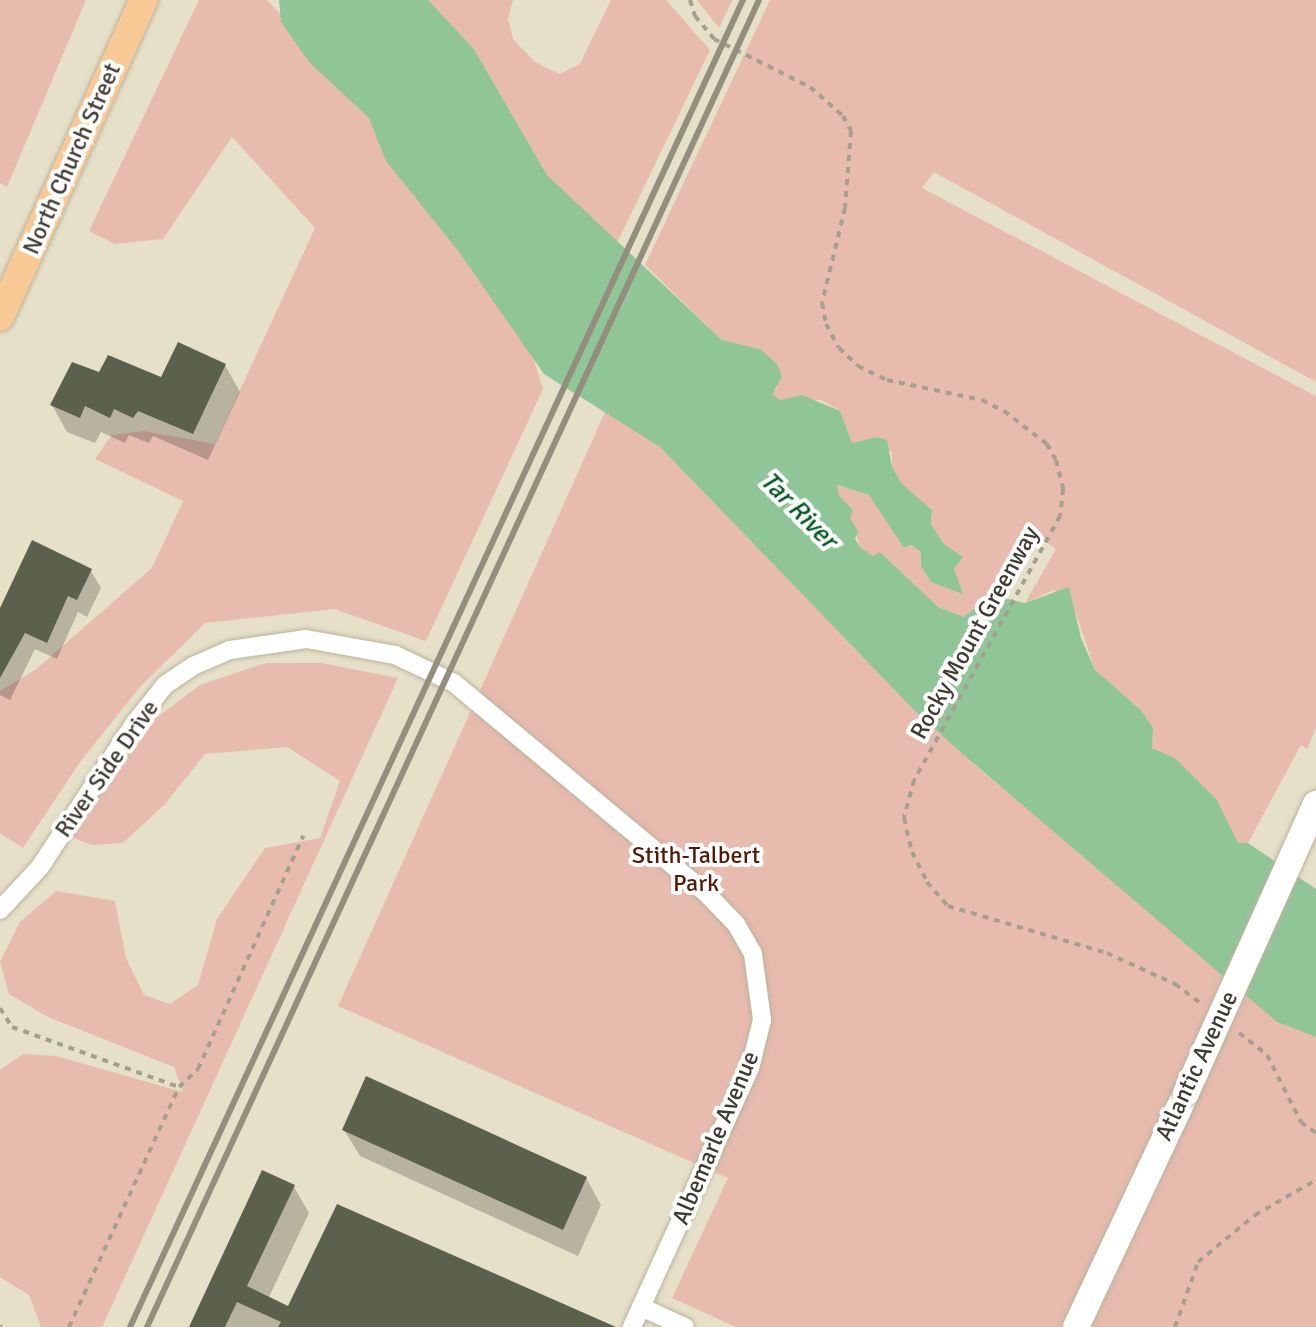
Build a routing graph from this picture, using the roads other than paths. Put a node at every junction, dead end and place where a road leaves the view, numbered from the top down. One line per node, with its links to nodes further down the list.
1 (144, 0): 2 (main road, North Church Street)
2 (0, 317)
3 (499, 719): 5 (street, River Side Drive); 6 (street, Albemarle Avenue)
4 (1316, 804): 9 (main road, Atlantic Avenue, bridge)
5 (0, 910)
6 (641, 1307): 7 (street, Albemarle Avenue); 8 (street)
7 (632, 1327)
8 (685, 1327)
9 (1076, 1327)

